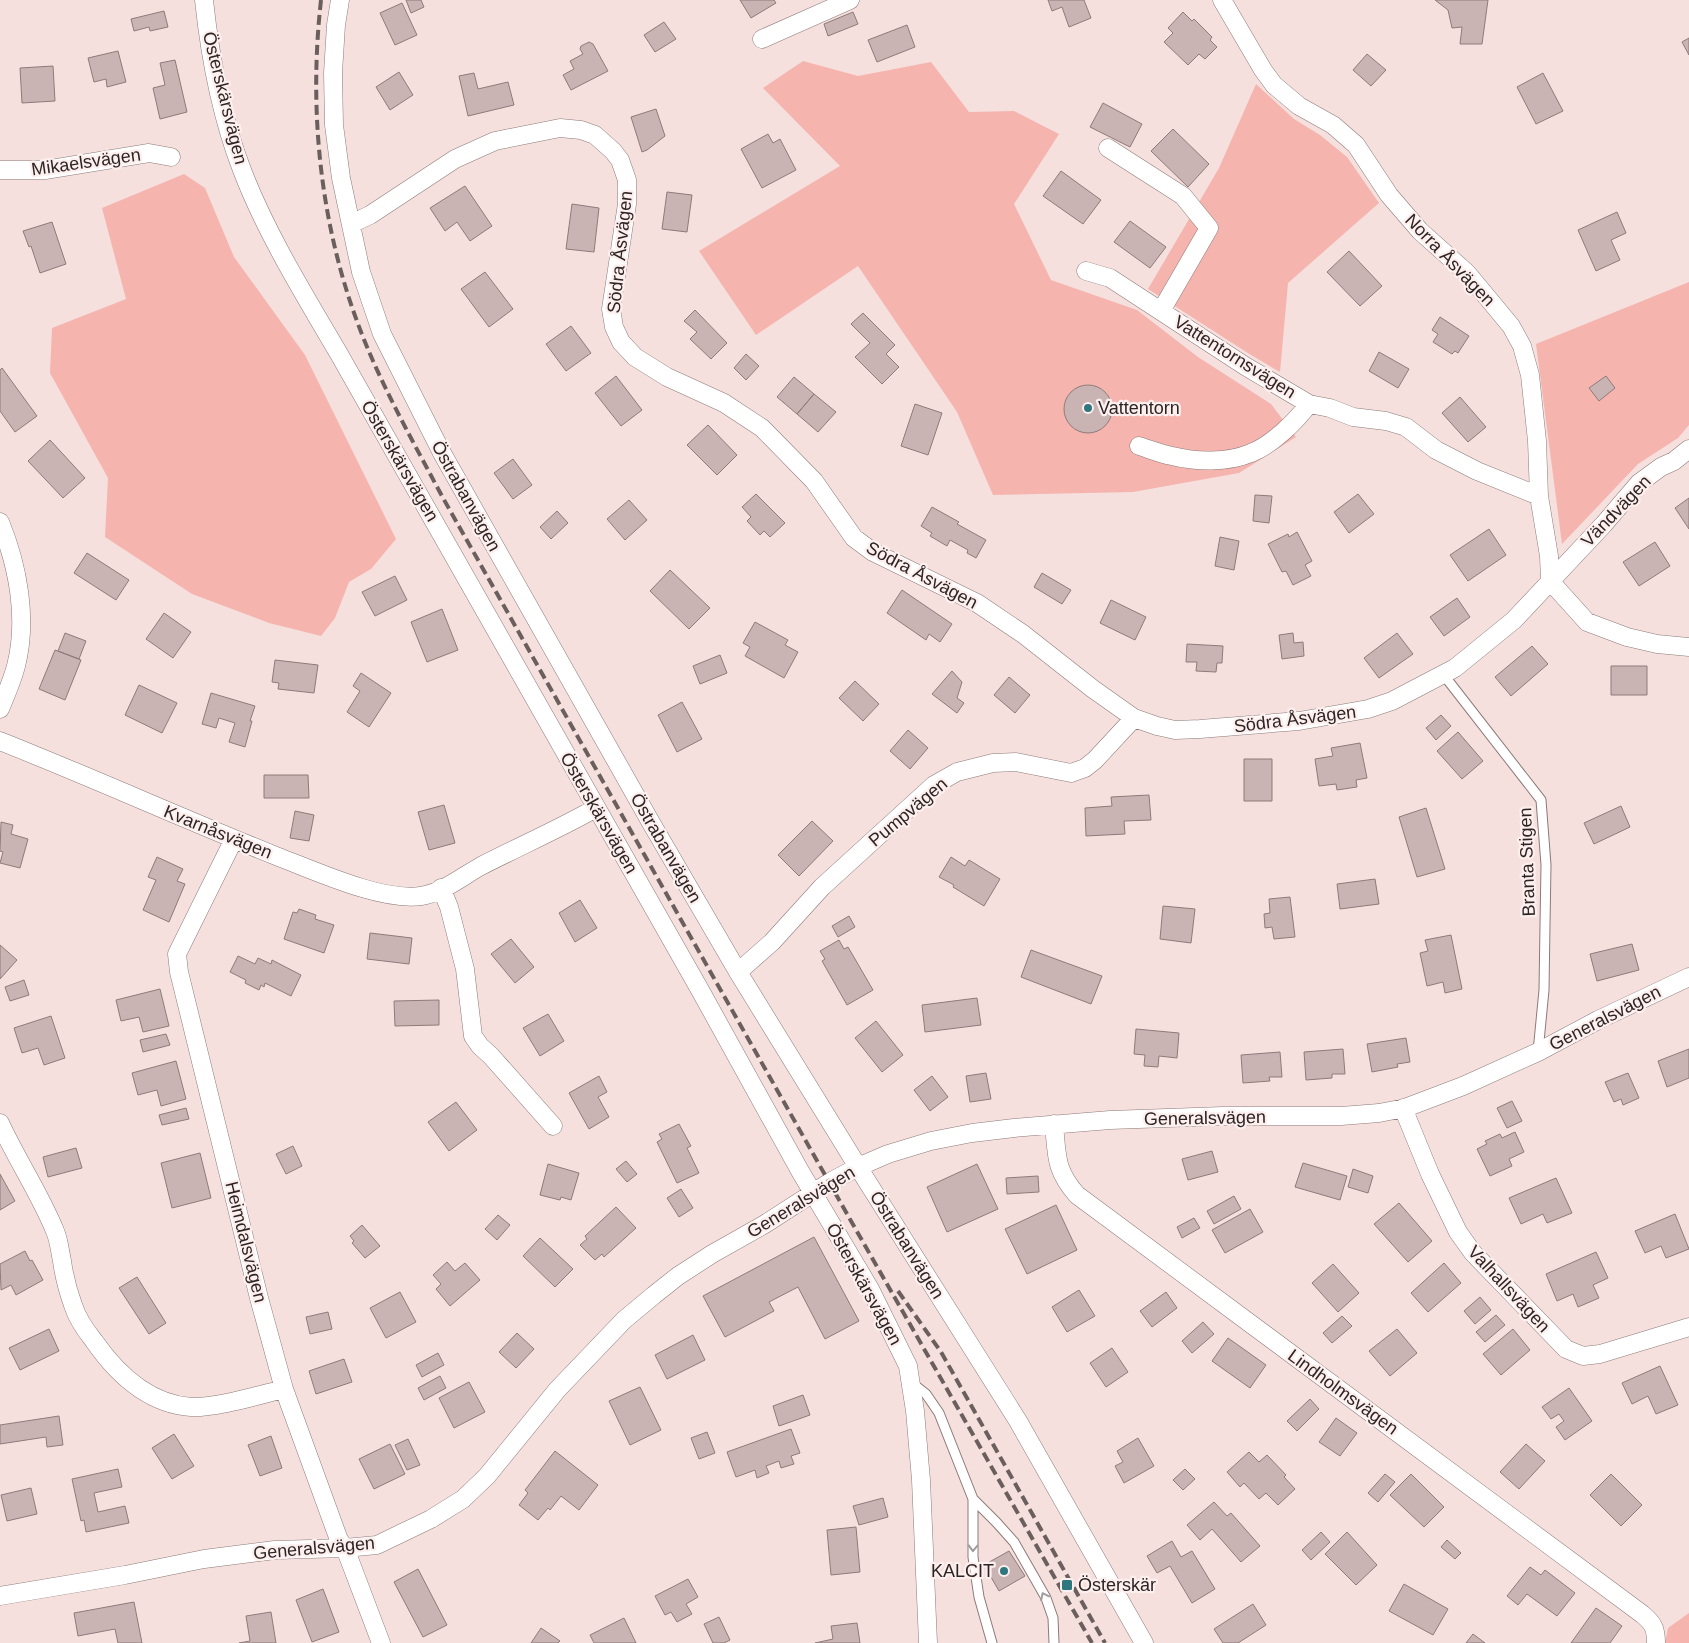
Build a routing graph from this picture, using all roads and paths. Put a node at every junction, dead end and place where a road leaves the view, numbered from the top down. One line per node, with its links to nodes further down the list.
1 (204, 0): 23 (street, Österskärsvägen)
2 (340, 0): 9 (street, Östrabanvägen)
3 (850, 0): 5 (street)
4 (1222, 0): 15 (street, Norra Åsvägen)
5 (762, 39)
6 (1108, 148): 11 (street, Vattentornsvägen)
7 (171, 157): 8 (street, Mikaelsvägen)
8 (0, 170)
9 (351, 224): 21 (street, Södra Åsvägen); 26 (street, Östrabanvägen)
10 (1086, 271): 11 (street, Vattentornsvägen)
11 (1161, 311): 12 (street, Vattentornsvägen)
12 (1309, 404): 13 (street, Vattentornsvägen); 15 (street, Vattentornsvägen)
13 (1139, 446)
14 (1689, 449): 17 (street, Vändvägen)
15 (1539, 496): 17 (street, Norra Åsvägen)
16 (0, 522): 20 (street)
17 (1550, 582): 18 (street); 19 (street, Södra Åsvägen)
18 (1689, 647)
19 (1443, 674): 21 (street, Södra Åsvägen); 28 (lane, Branta Stigen)
20 (0, 709)
21 (1134, 718): 26 (street, Pumpvägen)
22 (0, 741): 24 (street, Kvarnåsvägen)
23 (596, 808): 25 (street, Kvarnåsvägen); 34 (street, Österskärsvägen)
24 (234, 839): 25 (street, Kvarnåsvägen); 37 (street, Heimdalsvägen)
25 (441, 888): 32 (street)
26 (738, 972): 33 (street, Östrabanvägen)
27 (1689, 977): 28 (street, Generalsvägen)
28 (1538, 1052): 29 (street, Generalsvägen)
29 (1403, 1108): 31 (street, Generalsvägen); 35 (street, Valhallsvägen)
30 (0, 1123): 37 (street)
31 (1054, 1124): 33 (street, Generalsvägen); 46 (street, Lindholmsvägen)
32 (554, 1126)
33 (858, 1167): 34 (street, Generalsvägen); 45 (street, Östrabanvägen)
34 (813, 1193): 36 (street, Österskärsvägen); 39 (street, Generalsvägen)
35 (1689, 1328)
36 (910, 1382): 38 (lane); 42 (street, Österskärsvägen)
37 (284, 1389): 39 (street, Heimdalsvägen)
38 (973, 1499): 43 (lane, one-way to 43); 44 (lane, one-way to 38)
39 (345, 1548): 40 (street, Generalsvägen); 41 (street, Heimdalsvägen)
40 (0, 1596)
41 (381, 1643)
42 (928, 1643)
43 (992, 1643)
44 (1054, 1643)
45 (1144, 1643)
46 (1656, 1643)

